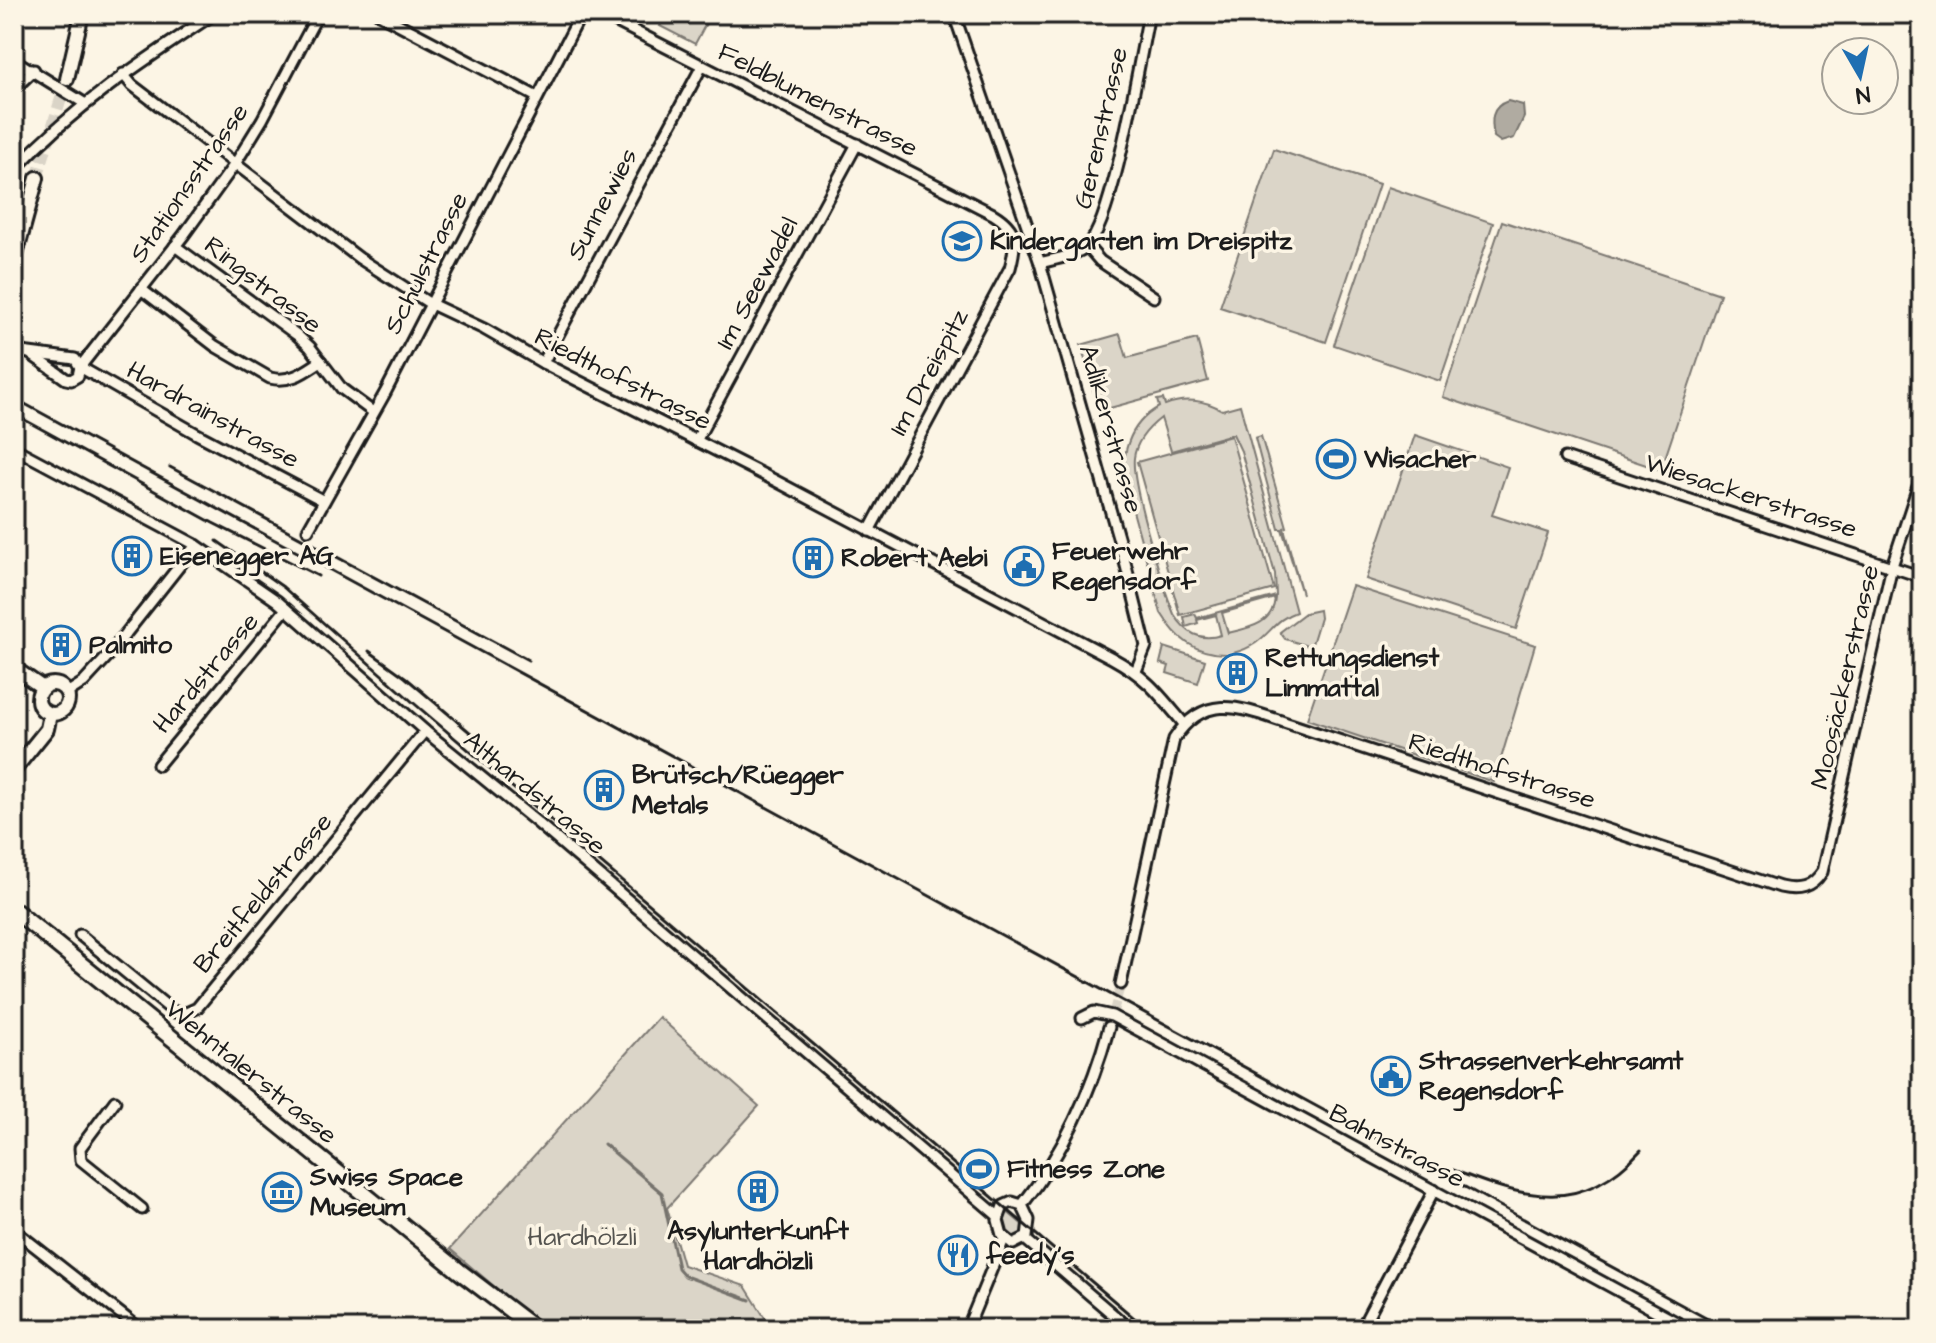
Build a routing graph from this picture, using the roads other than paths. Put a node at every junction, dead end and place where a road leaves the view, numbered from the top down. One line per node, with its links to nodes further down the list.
1 (82, 14): 13 (main road)
2 (214, 14): 12 (street)
3 (318, 14): 18 (street, Stationsstrasse)
4 (379, 14): 15 (street)
5 (581, 14): 15 (street, Schulstrasse)
6 (601, 14): 10 (street, Feldblumenstrasse)
7 (954, 14): 25 (street, Adlikerstrasse)
8 (1149, 14): 23 (street, Gerenstrasse)
9 (14, 64): 11 (street)
10 (702, 66): 17 (street, Feldblumenstrasse); 32 (street, Sunnewies)
11 (34, 70): 14 (street); 16 (street)
12 (123, 74): 16 (street); 18 (street, Riedthofstrasse)
13 (67, 79)
14 (14, 89)
15 (537, 97): 28 (street, Schulstrasse)
16 (84, 103): 19 (street)
17 (857, 144): 21 (street, Feldblumenstrasse); 35 (street, Im Seewadel)
18 (235, 164): 22 (street, Stationsstrasse); 28 (street, Riedthofstrasse)
19 (14, 170)
20 (37, 178): 24 (main road)
21 (1012, 230): 41 (street, Im Dreispitz)
22 (175, 246): 26 (street, Stationsstrasse); 31 (street, Ringstrasse)
23 (1087, 246): 25 (street, Gerenstrasse); 27 (street)
24 (14, 262)
25 (1040, 263): 47 (street, Adlikerstrasse)
26 (141, 289): 31 (street, Ringstrasse); 33 (street, Stationsstrasse)
27 (1154, 297)
28 (429, 303): 32 (street, Riedthofstrasse); 34 (street, Schulstrasse)
29 (14, 351): 30 (street, Hardrainstrasse)
30 (32, 355): 33 (street, Hardrainstrasse); 33 (street, Hardrainstrasse)
31 (321, 361): 34 (street, Ringstrasse)
32 (543, 363): 35 (street, Riedthofstrasse)
33 (80, 367): 39 (street, Hardrainstrasse)
34 (373, 412): 39 (street, Schulstrasse)
35 (696, 441): 41 (street, Riedthofstrasse)
36 (14, 448): 42 (street, Althardstrasse)
37 (1565, 458): 43 (street, Wiesackerstrasse)
38 (1922, 474): 43 (street, Moosäckerstrasse)
39 (324, 501): 40 (street, Schulstrasse)
40 (308, 530)
41 (869, 531): 47 (street, Riedthofstrasse)
42 (196, 545): 45 (street, Althardstrasse); 49 (street)
43 (1892, 566): 44 (street, Wiesackerstrasse); 55 (street, Moosäckerstrasse)
44 (1922, 577)
45 (286, 609): 52 (street, Althardstrasse); 53 (street, Hardstrasse)
46 (14, 668): 48 (main road)
47 (1136, 671): 51 (street)
48 (43, 688): 49 (main road); 50 (main road)
49 (67, 693): 50 (main road)
50 (50, 714): 54 (main road)
51 (1184, 724): 55 (street, Riedthofstrasse); 58 (street)
52 (425, 731): 57 (street, Breitfeldstrasse); 65 (street, Althardstrasse)
53 (158, 765)
54 (14, 770)
55 (1808, 886)
56 (14, 910): 70 (main road, Wehntalerstrasse)
57 (80, 935)
58 (1121, 984)
59 (1082, 1018): 62 (street, Bahnstrasse)
60 (1109, 1027): 63 (street)
61 (115, 1101): 64 (street)
62 (1434, 1190): 73 (street); 74 (street, Bahnstrasse)
63 (1022, 1205): 65 (street); 68 (street)
64 (142, 1209)
65 (998, 1216): 67 (street)
66 (14, 1230): 69 (street)
67 (1004, 1239): 68 (street); 71 (street)
68 (1025, 1239): 72 (street)
69 (140, 1329)
70 (535, 1329)
71 (967, 1329)
72 (1130, 1329)
73 (1361, 1329)
74 (1689, 1329)

